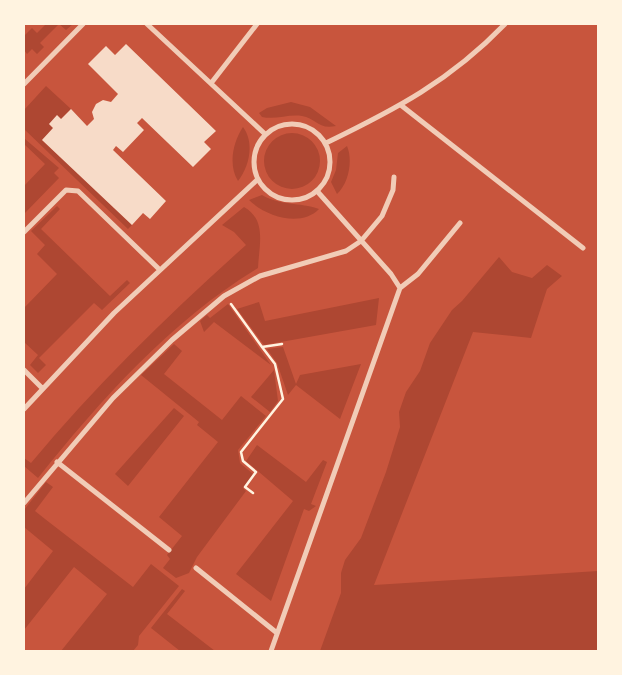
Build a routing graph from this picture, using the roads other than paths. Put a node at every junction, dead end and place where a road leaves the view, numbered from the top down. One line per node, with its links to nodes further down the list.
1 (83, 24): 6 (street)
2 (147, 24): 5 (street)
3 (257, 24): 5 (street)
4 (505, 24): 7 (street)
5 (212, 82): 8 (street)
6 (24, 84)
7 (402, 106): 9 (street); 16 (street)
8 (266, 134): 9 (street); 11 (street)
9 (326, 143): 12 (street)
10 (394, 177): 15 (street)
11 (258, 179): 12 (street); 17 (street)
12 (317, 191): 15 (street)
13 (460, 223): 18 (street)
14 (24, 232): 17 (street)
15 (361, 241): 18 (street); 22 (street)
16 (583, 248)
17 (160, 270): 20 (street)
18 (400, 288): 26 (street)
19 (24, 370): 20 (street)
20 (42, 388): 21 (street)
21 (24, 409)
22 (57, 462): 23 (street); 24 (street)
23 (24, 504)
24 (169, 550)
25 (196, 568): 26 (street)
26 (277, 633): 27 (street)
27 (271, 651)

